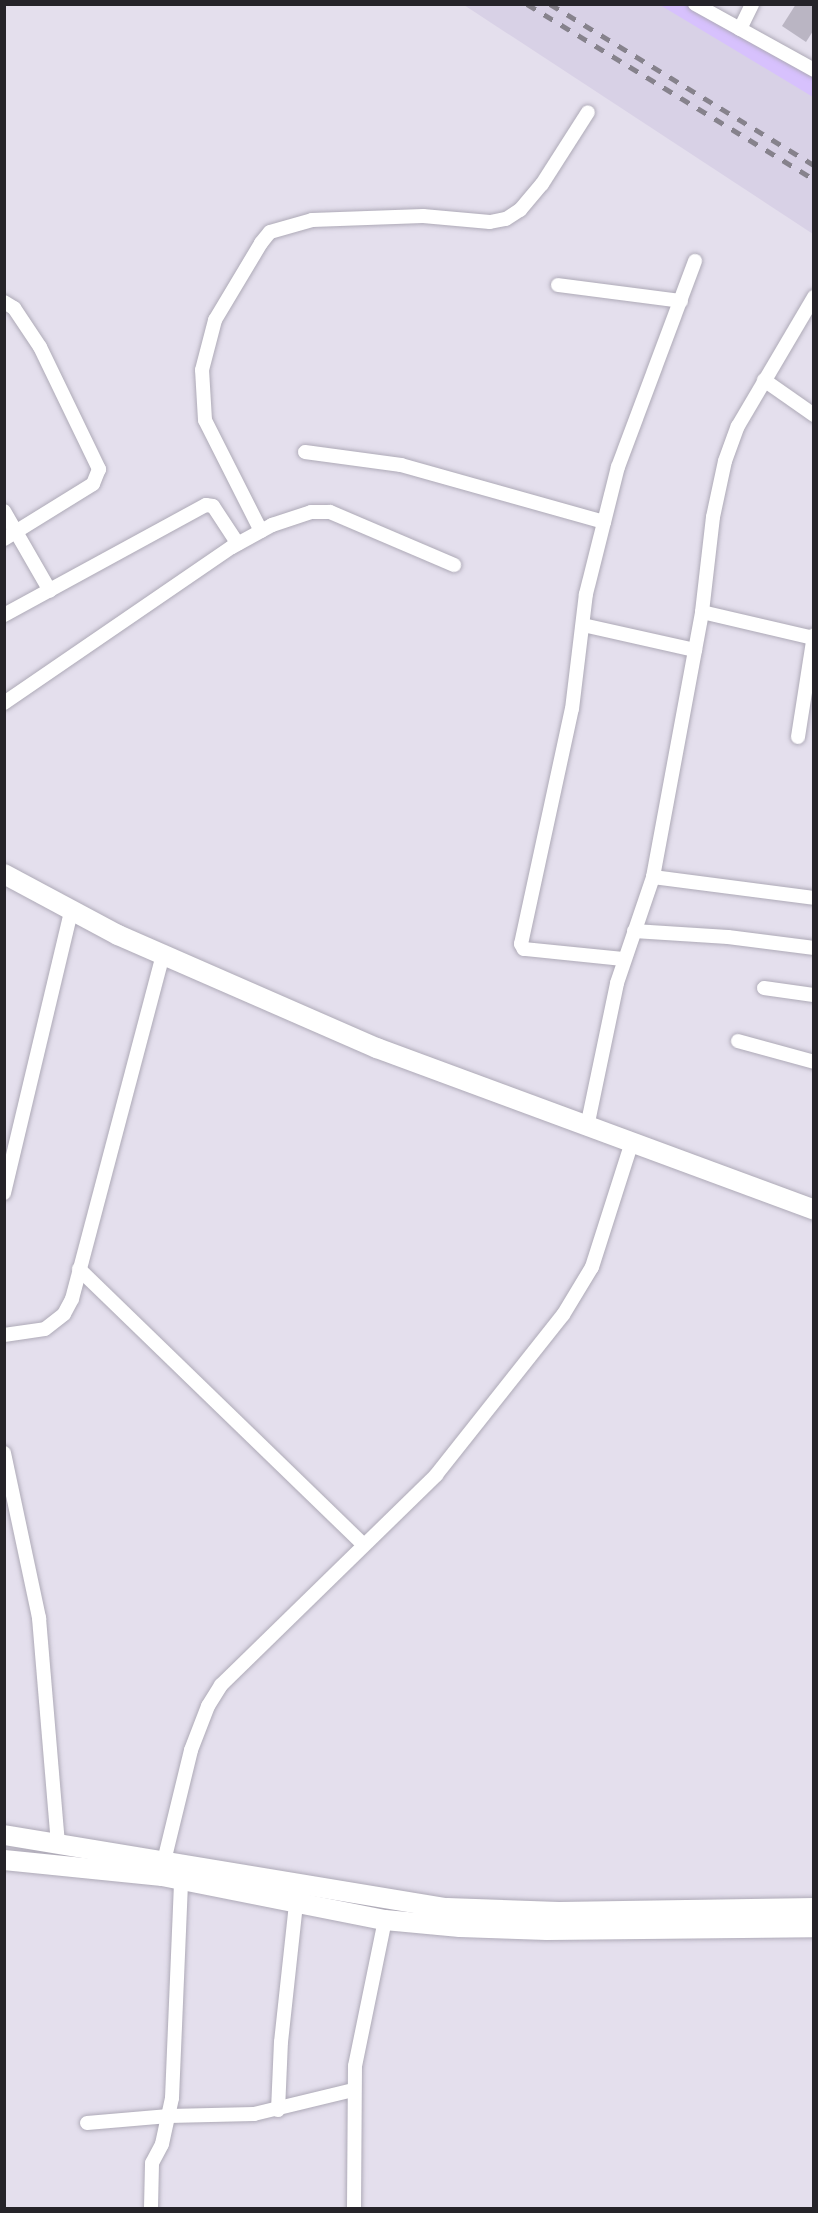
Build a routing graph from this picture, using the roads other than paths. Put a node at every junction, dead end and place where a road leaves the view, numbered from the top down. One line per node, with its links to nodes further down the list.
1 (695, 4): 3 (street)
2 (752, 4): 3 (street)
3 (740, 29): 4 (street)
4 (813, 70)
5 (588, 112): 16 (street)
6 (695, 261): 9 (street)
7 (558, 285): 9 (street)
8 (813, 297): 11 (street)
9 (681, 301): 15 (street)
10 (4, 302): 17 (street)
11 (764, 380): 12 (street); 21 (street)
12 (813, 415)
13 (306, 452): 15 (street)
14 (4, 511): 17 (street)
15 (604, 522): 23 (street)
16 (261, 531): 18 (street); 19 (street)
17 (11, 536): 20 (street)
18 (238, 544): 20 (street); 26 (street)
19 (454, 565)
20 (50, 591): 22 (street)
21 (702, 612): 24 (street); 25 (street)
22 (4, 615)
23 (583, 625): 25 (street); 35 (street)
24 (813, 637): 27 (street)
25 (695, 650): 29 (street)
26 (4, 703)
27 (798, 737)
28 (4, 874): 31 (main road)
29 (653, 878): 30 (street); 32 (street)
30 (813, 898)
31 (71, 911): 34 (main road); 42 (street)
32 (634, 931): 33 (street); 35 (street)
33 (813, 948)
34 (163, 956): 40 (main road); 44 (street)
35 (623, 959): 40 (street)
36 (764, 988): 37 (street)
37 (813, 995)
38 (738, 1041): 39 (street)
39 (813, 1062)
40 (587, 1127): 41 (main road)
41 (631, 1145): 43 (main road); 47 (street)
42 (4, 1193)
43 (813, 1210)
44 (80, 1269): 45 (street); 47 (street)
45 (4, 1335)
46 (4, 1453): 49 (street)
47 (363, 1544): 51 (street)
48 (4, 1836): 49 (main road)
49 (58, 1843): 51 (main road)
50 (4, 1860): 52 (main road)
51 (164, 1861): 54 (main road)
52 (181, 1880): 53 (main road); 59 (street)
53 (296, 1903): 55 (main road); 58 (street)
54 (813, 1908)
55 (385, 1920): 56 (main road); 57 (street)
56 (813, 1927)
57 (353, 2090): 58 (street); 62 (street)
58 (278, 2110): 59 (street)
59 (169, 2116): 60 (street); 61 (street)
60 (87, 2123)
61 (151, 2208)
62 (354, 2208)

